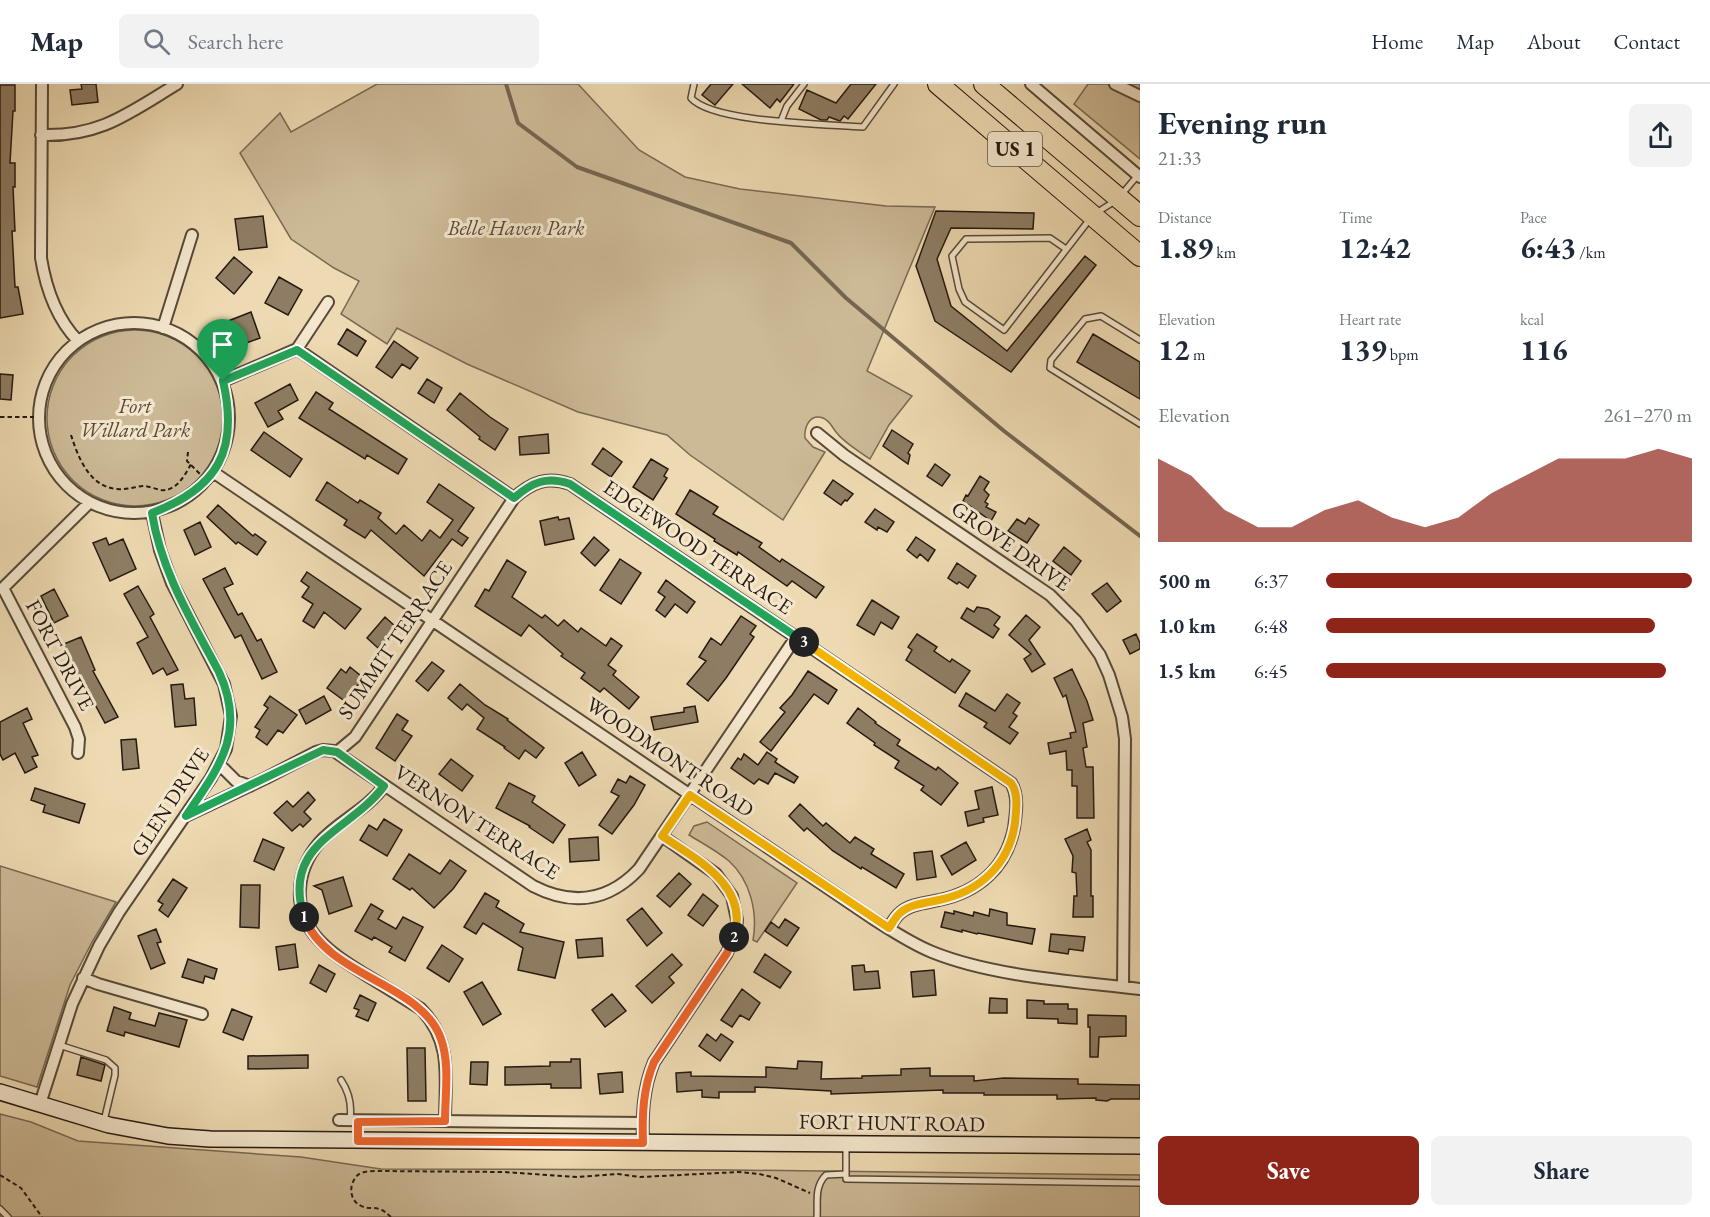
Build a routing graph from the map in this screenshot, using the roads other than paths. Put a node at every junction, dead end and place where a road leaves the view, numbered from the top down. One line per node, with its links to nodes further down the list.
1 (42, 84): 12 (street)
2 (177, 84): 12 (street)
3 (694, 84): 11 (lane)
4 (804, 84): 11 (lane)
5 (894, 84): 11 (lane)
6 (938, 84): 15 (highway, US 1)
7 (984, 84): 14 (highway, US 1)
8 (1031, 84): 13 (street)
9 (1115, 84): 10 (street)
10 (1140, 96)
11 (781, 121)
12 (42, 135): 23 (street)
13 (1139, 176): 14 (lane)
14 (1119, 198): 15 (lane); 16 (highway, US 1)
15 (1093, 215): 18 (lane); 19 (highway, US 1)
16 (1140, 216)
17 (192, 235): 21 (street)
18 (1066, 249): 18 (lane)
19 (1140, 256)
20 (328, 302): 24 (street)
21 (163, 328): 23 (street); 25 (street)
22 (1140, 340): 26 (lane)
23 (78, 341): 30 (street)
24 (297, 350): 25 (street); 29 (street)
25 (223, 381): 28 (street)
26 (1140, 424)
27 (817, 433): 45 (street, GROVE DRIVE)
28 (210, 476): 31 (street); 33 (street, WOODMONT ROAD)
29 (514, 498): 33 (street, SUMMIT TERRACE); 34 (street, EDGEWOOD TERRACE)
30 (89, 504): 31 (street); 32 (street, FORT DRIVE)
31 (152, 513): 37 (street, GLEN DRIVE)
32 (1, 588): 36 (street, FORT DRIVE)
33 (433, 621): 35 (street, SUMMIT TERRACE); 40 (street, WOODMONT ROAD)
34 (796, 637): 40 (street, VERNON TERRACE); 43 (street, EDGEWOOD TERRACE)
35 (337, 752): 38 (street); 39 (street, VERNON TERRACE)
36 (78, 753)
37 (219, 764): 38 (street); 41 (street, GLEN DRIVE)
38 (250, 786): 41 (street)
39 (384, 786): 42 (street, VERNON TERRACE); 53 (street)
40 (690, 795): 42 (street, VERNON TERRACE); 43 (street, WOODMONT ROAD)
41 (186, 816): 44 (street, GLEN DRIVE)
42 (662, 836): 54 (street)
43 (889, 928): 45 (street, WOODMONT ROAD)
44 (83, 978): 47 (street); 48 (street, GLEN DRIVE)
45 (1124, 987): 46 (street, WOODMONT ROAD)
46 (1140, 989)
47 (202, 1014)
48 (59, 1045): 51 (street, GLEN DRIVE); 55 (lane)
49 (341, 1080): 52 (lane)
50 (0, 1092): 51 (main road, FORT HUNT ROAD)
51 (40, 1104): 55 (main road, FORT HUNT ROAD)
52 (349, 1121): 53 (street); 56 (street)
53 (445, 1121): 54 (street)
54 (643, 1123): 57 (street)
55 (103, 1124): 56 (main road, FORT HUNT ROAD)
56 (358, 1141): 57 (main road, FORT HUNT ROAD)
57 (643, 1143): 58 (main road, FORT HUNT ROAD)
58 (846, 1143): 59 (main road, FORT HUNT ROAD); 60 (lane)
59 (1140, 1146)
60 (846, 1176): 61 (lane); 64 (lane)
61 (1140, 1183)
62 (0, 1209): 63 (lane)
63 (8, 1217)
64 (817, 1217)

